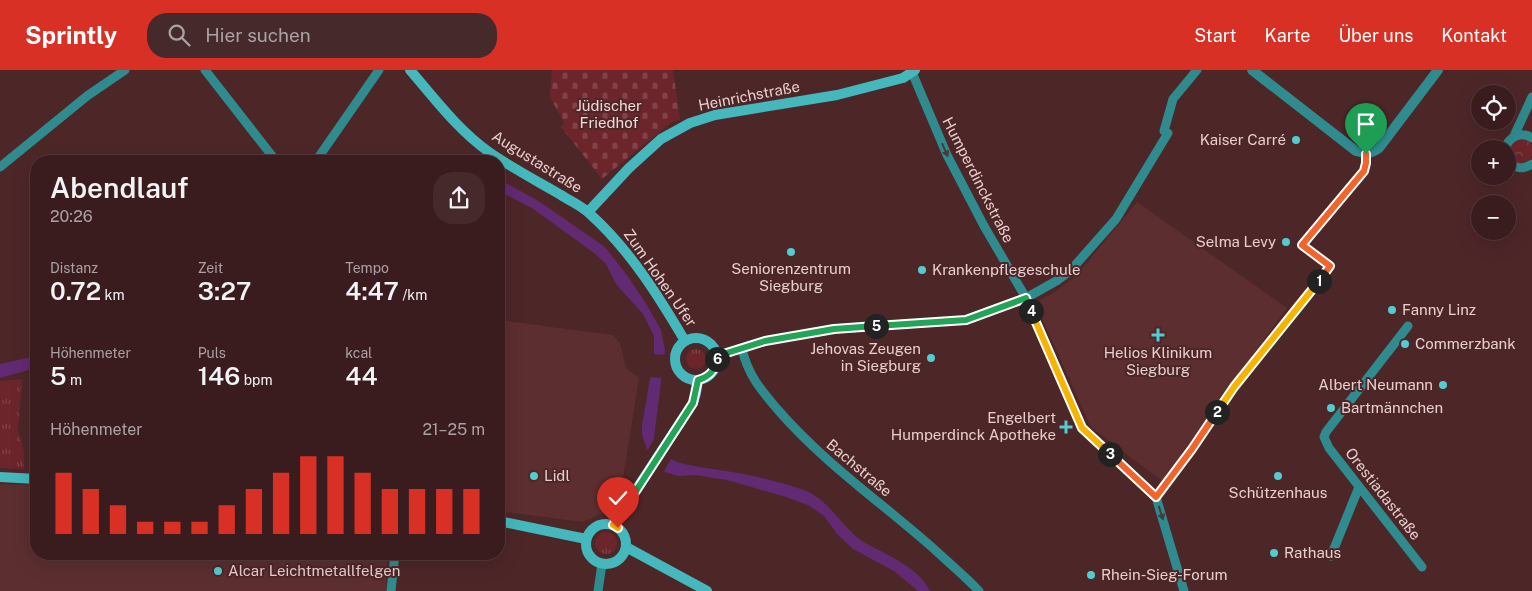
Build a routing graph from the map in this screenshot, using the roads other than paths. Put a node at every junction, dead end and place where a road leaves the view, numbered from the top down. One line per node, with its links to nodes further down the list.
1 (126, 70): 19 (street)
2 (205, 70): 14 (street)
3 (379, 70): 15 (street)
4 (410, 70): 16 (main road, Augustastraße)
5 (1197, 70): 22 (street)
6 (1252, 70): 13 (street)
7 (1438, 70): 13 (street)
8 (913, 71): 21 (main road, Heinrichstraße); 22 (street, Humperdinckstraße, one-way to 22)
9 (1532, 97): 10 (street)
10 (1514, 136): 11 (street); 12 (street)
11 (1532, 138)
12 (1510, 140)
13 (1366, 154): 31 (street)
14 (271, 155)
15 (320, 155)
16 (494, 155)
17 (505, 162): 21 (main road, Augustastraße)
18 (1532, 164): 20 (street)
19 (0, 167)
20 (1516, 167)
21 (588, 212): 24 (main road, Zum Hohen Ufer)
22 (1026, 298): 25 (street); 31 (street, Humperdinckstraße)
23 (1408, 326): 30 (street, Orestiadastraße)
24 (684, 341): 26 (main road); 27 (main road)
25 (742, 349): 26 (street); 43 (street, Bachstraße)
26 (717, 356): 27 (main road)
27 (698, 380): 33 (main road)
28 (0, 477): 29 (main road)
29 (30, 480)
30 (1359, 487): 36 (street); 39 (street, Orestiadastraße)
31 (1156, 497): 44 (street, one-way to 44)
32 (505, 522): 34 (main road)
33 (613, 525): 34 (main road); 35 (main road)
34 (586, 539): 38 (main road)
35 (626, 547): 38 (main road); 42 (main road)
36 (1331, 556)
37 (394, 560): 40 (street)
38 (602, 564): 41 (street)
39 (1422, 566)
40 (391, 591)
41 (598, 591)
42 (707, 591)
43 (979, 591)
44 (1184, 591)

